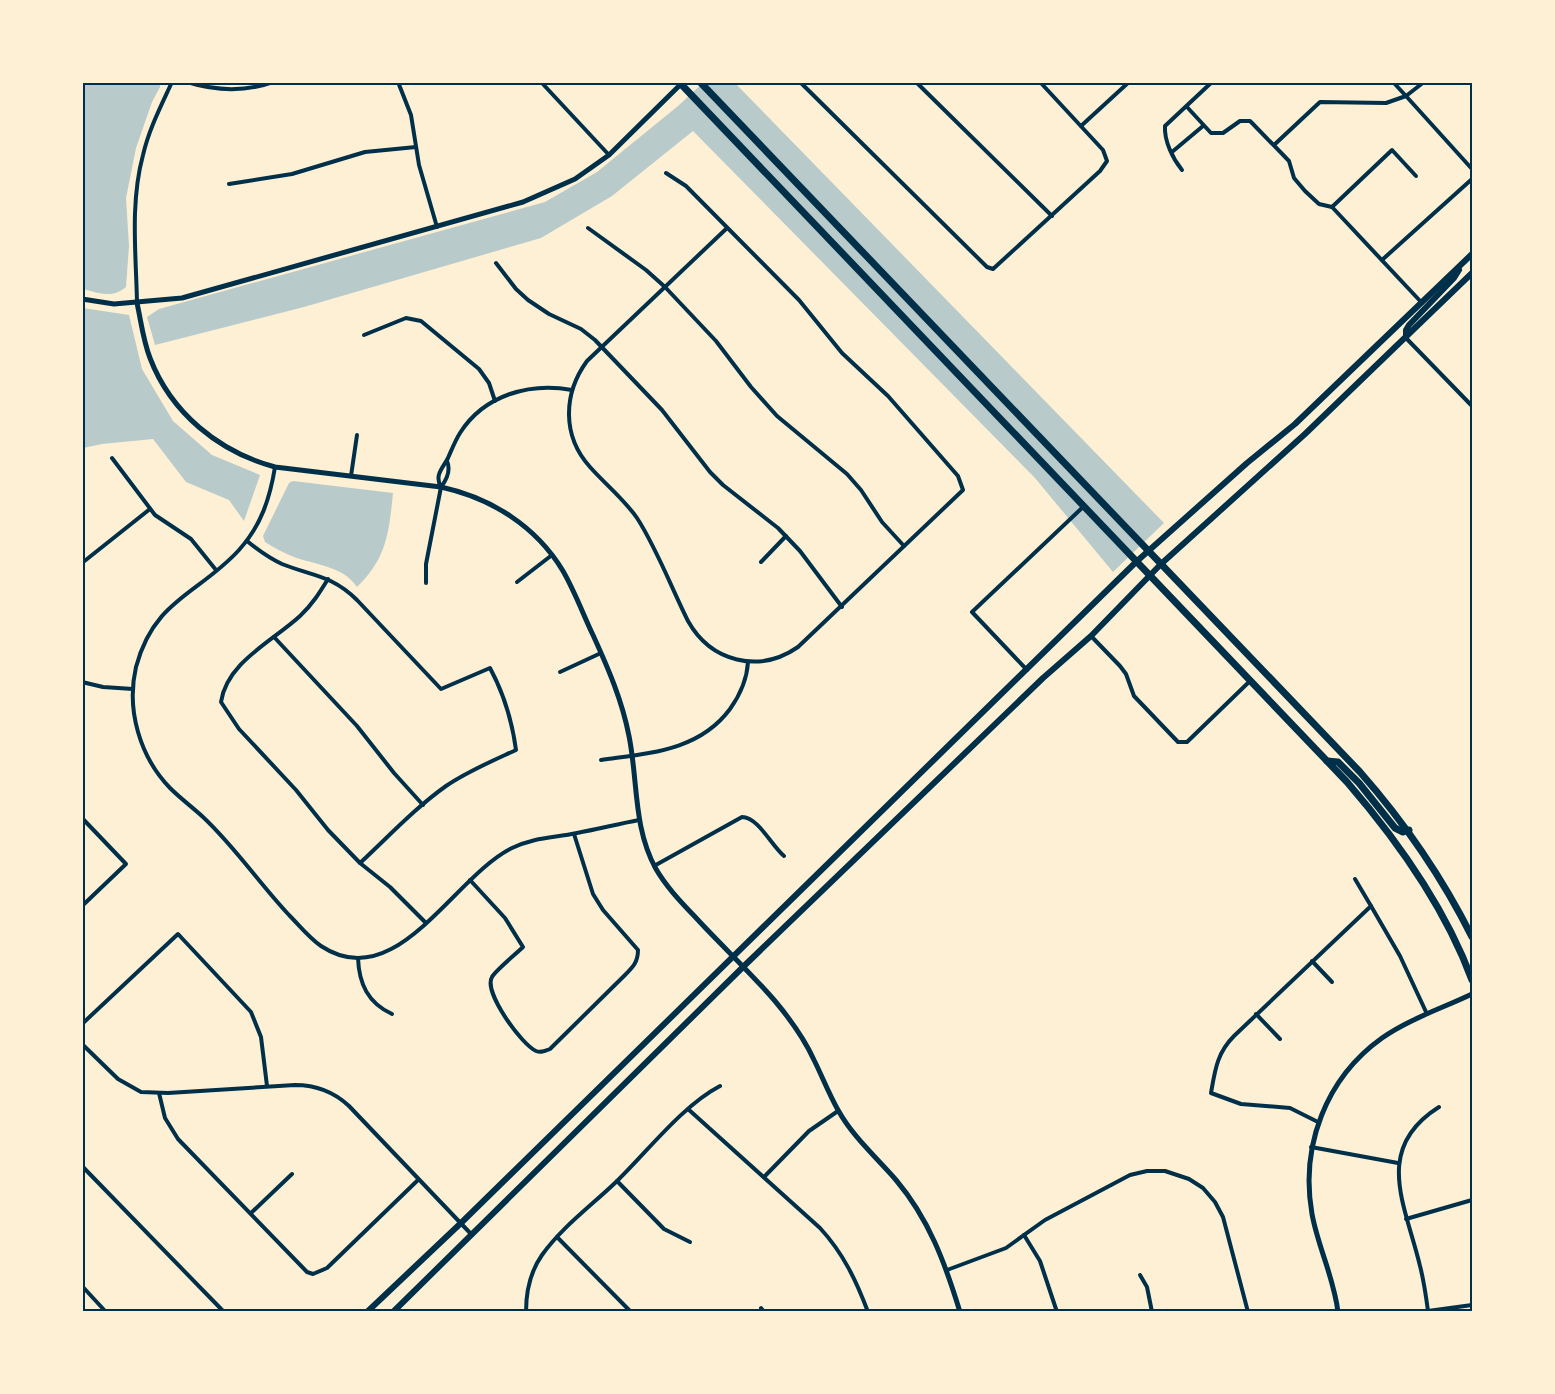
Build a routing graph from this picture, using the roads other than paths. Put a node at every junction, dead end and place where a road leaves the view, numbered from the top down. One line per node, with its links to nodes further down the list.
1 (172, 82): 41 (street)
2 (187, 82): 3 (street)
3 (273, 82)
4 (398, 82): 20 (street)
5 (541, 82): 22 (street)
6 (700, 82): 60 (main road)
7 (800, 82): 30 (street)
8 (916, 82): 30 (street)
9 (1040, 82): 17 (street)
10 (1130, 82): 17 (street)
11 (1212, 82): 16 (street)
12 (1393, 82): 15 (street)
13 (1424, 82): 15 (street)
14 (681, 83): 22 (street); 55 (main road)
15 (1406, 96): 19 (street); 23 (street)
16 (1186, 106): 18 (street); 21 (street)
17 (1082, 126): 30 (street)
18 (1203, 126): 19 (street); 21 (street)
19 (1274, 145): 29 (street)
20 (416, 147): 28 (street); 31 (street)
21 (1172, 152): 24 (street)
22 (609, 155): 31 (street)
23 (1473, 169)
24 (1182, 170)
25 (666, 173): 33 (street)
26 (1416, 176): 29 (street)
27 (1473, 179): 35 (street)
28 (230, 184)
29 (1332, 207): 35 (street)
30 (1052, 216)
31 (437, 228): 41 (street)
32 (588, 228): 39 (street)
33 (726, 229): 39 (street); 59 (street)
34 (1473, 254): 37 (main road)
35 (1382, 260): 42 (street)
36 (496, 263): 45 (street)
37 (1462, 264): 42 (main road); 44 (main road)
38 (1473, 273): 44 (main road)
39 (665, 287): 45 (street); 59 (street)
40 (82, 299): 41 (street)
41 (138, 303): 52 (street)
42 (1422, 303): 60 (main road)
43 (364, 335): 47 (street)
44 (1406, 338): 48 (street); 65 (main road)
45 (602, 347): 46 (street); 57 (street)
46 (572, 390): 47 (street); 75 (street)
47 (495, 401): 51 (street)
48 (1473, 406)
49 (357, 435): 53 (street)
50 (112, 458): 56 (street)
51 (447, 461): 54 (street); 54 (street)
52 (275, 467): 53 (street); 58 (street)
53 (351, 476): 54 (street)
54 (441, 487): 61 (street); 70 (street)
55 (1083, 507): 63 (main road); 76 (street)
56 (150, 509): 64 (street); 66 (street)
57 (786, 536): 62 (street); 71 (street)
58 (246, 541): 66 (street); 68 (street)
59 (904, 546): 71 (street)
60 (1149, 551): 63 (main road); 65 (main road)
61 (552, 555): 69 (street); 74 (street)
62 (761, 562)
63 (1136, 562): 67 (main road); 76 (main road)
64 (82, 563)
65 (1161, 564): 67 (main road); 87 (main road)
66 (216, 570): 80 (street)
67 (1149, 576): 72 (main road); 78 (main road)
68 (328, 579): 73 (street); 84 (street)
69 (517, 582)
70 (426, 583)
71 (842, 607): 75 (street)
72 (1091, 636): 78 (street); 101 (main road)
73 (274, 637): 84 (street); 90 (street)
74 (601, 653): 77 (street); 81 (street)
75 (748, 662): 81 (street)
76 (1028, 671): 98 (main road)
77 (560, 672)
78 (1250, 680): 83 (main road)
79 (82, 682): 80 (street)
80 (133, 689): 99 (street)
81 (632, 755): 82 (street); 86 (street)
82 (601, 760)
83 (1327, 761): 87 (main road); 102 (main road)
84 (423, 805): 90 (street)
85 (82, 818): 94 (street)
86 (639, 820): 88 (street); 91 (street)
87 (1409, 831): 97 (main road)
88 (574, 834): 93 (street); 93 (street)
89 (784, 856): 91 (street)
90 (360, 863): 96 (street)
91 (654, 866): 98 (street)
92 (1354, 879): 95 (street)
93 (470, 880): 96 (street)
94 (82, 906)
95 (1371, 906): 100 (street); 107 (street)
96 (425, 922): 99 (street)
97 (1473, 937)
98 (733, 957): 101 (street); 128 (main road)
99 (358, 958): 105 (street)
100 (1312, 961): 103 (street); 106 (street)
101 (743, 967): 116 (street); 129 (main road)
102 (1473, 980)
103 (1332, 982)
104 (1473, 994): 107 (street)
105 (392, 1014)
106 (1256, 1014): 109 (street); 117 (street)
107 (1427, 1015): 117 (street)
108 (82, 1024): 111 (street)
109 (1280, 1039)
110 (82, 1044): 113 (street)
111 (267, 1086): 113 (street); 123 (street)
112 (720, 1086): 115 (street)
113 (159, 1093): 126 (street)
114 (1439, 1107): 119 (street)
115 (688, 1109): 122 (street); 124 (street)
116 (838, 1111): 122 (street); 133 (street)
117 (1318, 1122): 118 (street)
118 (1311, 1147): 119 (street); 148 (street)
119 (1398, 1163): 127 (street)
120 (82, 1166): 138 (street)
121 (292, 1174): 126 (street)
122 (764, 1177): 143 (street)
123 (418, 1180): 126 (street); 128 (street)
124 (616, 1181): 131 (street); 132 (street)
125 (1473, 1200): 127 (street)
126 (251, 1213)
127 (1406, 1218): 149 (street)
128 (461, 1223): 129 (street); 139 (main road)
129 (472, 1235): 140 (main road)
130 (1024, 1235): 133 (street); 145 (street); 147 (street)
131 (556, 1237): 141 (street); 142 (street)
132 (690, 1242)
133 (947, 1270): 144 (street)
134 (1140, 1275): 146 (street)
135 (82, 1286): 137 (street)
136 (1473, 1305): 149 (street)
137 (106, 1311)
138 (224, 1311)
139 (368, 1311)
140 (393, 1311)
141 (526, 1311)
142 (631, 1311)
143 (868, 1311)
144 (960, 1311)
145 (1057, 1311)
146 (1152, 1311)
147 (1248, 1311)
148 (1338, 1311)
149 (1428, 1311)

